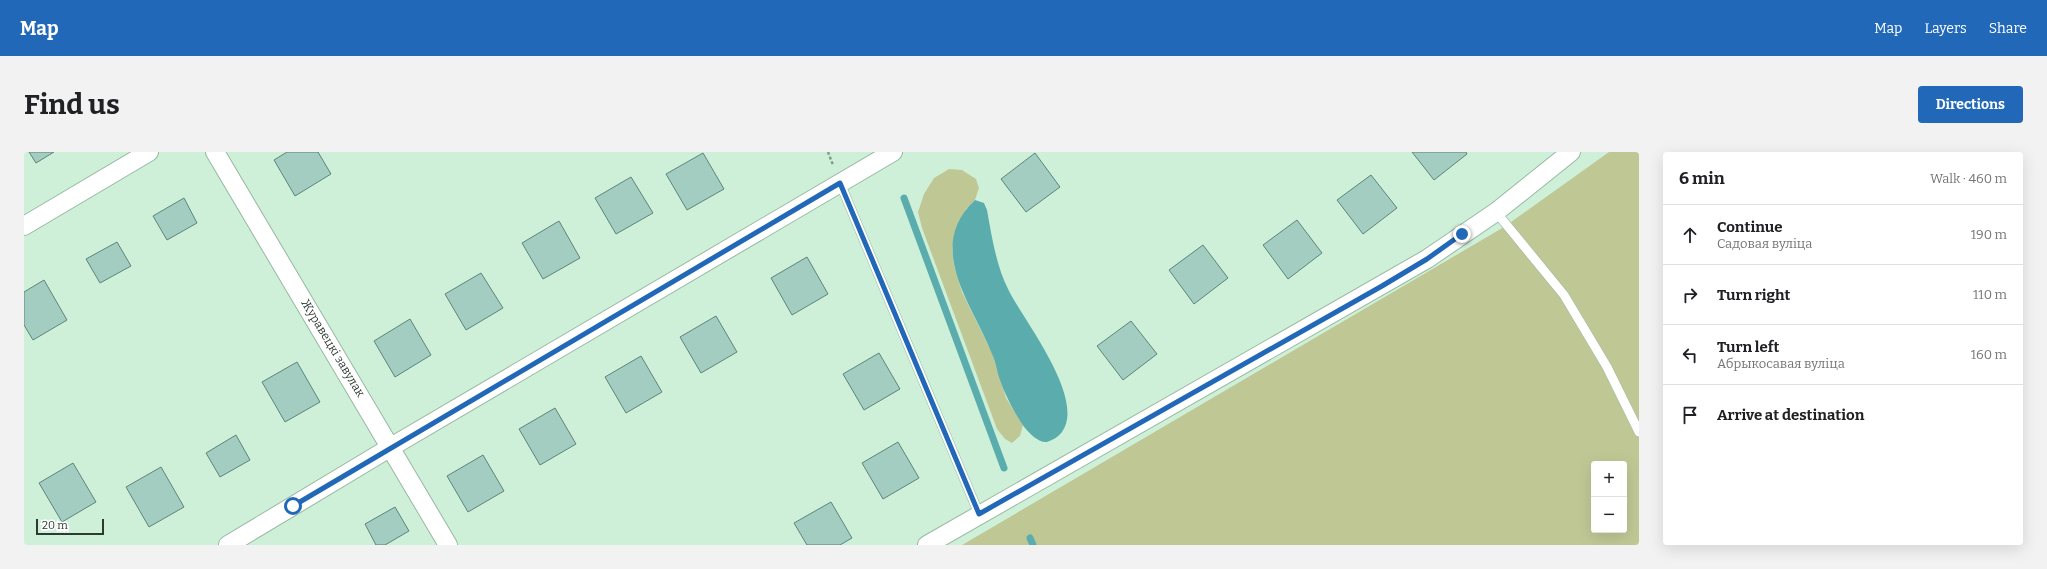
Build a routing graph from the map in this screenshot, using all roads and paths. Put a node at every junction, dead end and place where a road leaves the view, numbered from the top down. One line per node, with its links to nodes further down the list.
1 (149, 152): 7 (street)
2 (215, 152): 9 (street, Журавецкі завулак)
3 (893, 152): 5 (street)
4 (1571, 152): 6 (street)
5 (840, 183): 9 (street); 10 (lane)
6 (1496, 212): 8 (lane); 10 (street)
7 (24, 226)
8 (1639, 432)
9 (391, 446): 11 (street); 12 (street, Журавецкі завулак)
10 (979, 514): 13 (street)
11 (228, 545)
12 (448, 545)
13 (927, 545)

